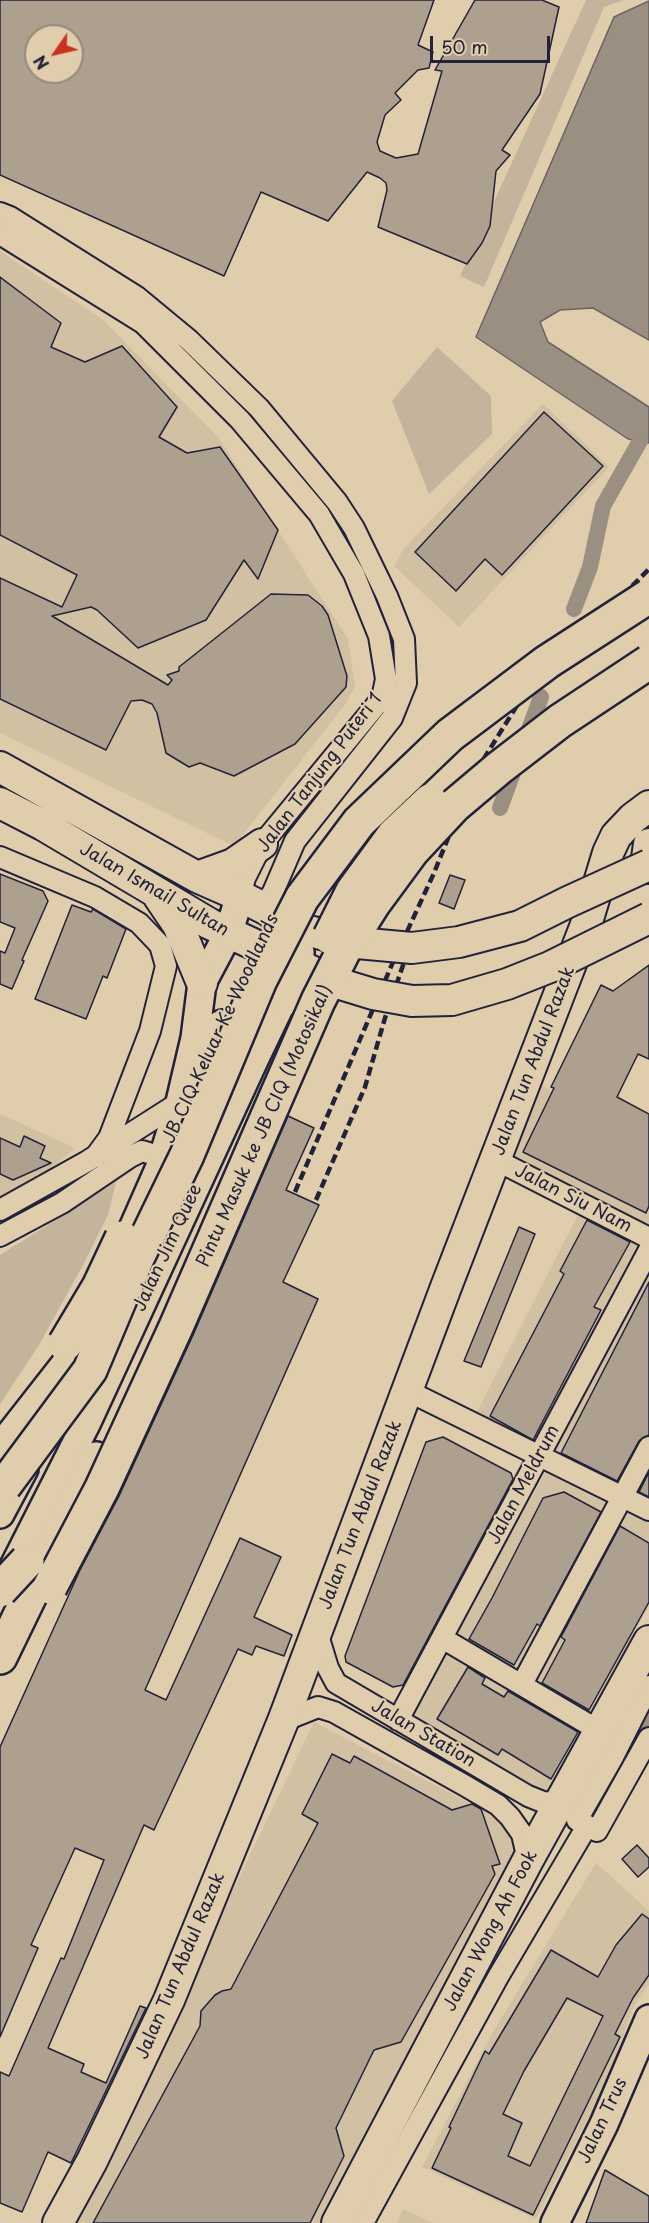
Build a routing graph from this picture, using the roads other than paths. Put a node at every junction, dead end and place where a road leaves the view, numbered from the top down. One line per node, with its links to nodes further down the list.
1 (0, 213): 3 (street, Jalan Tanjung Puteri 1)
2 (0, 234): 4 (street, Jalan Tanjung Puteri 1)
3 (298, 455): 4 (street); 13 (street, Jalan Tanjung Puteri 1)
4 (283, 470): 13 (street, Jalan Tanjung Puteri 1)
5 (649, 574): 38 (highway, JB CIQ Keluar Ke Woodlands, bridge)
6 (649, 596): 36 (highway, bridge)
7 (649, 636): 42 (highway, bridge)
8 (649, 662): 52 (highway, Pintu Masuk ke JB CIQ (Motosikal), bridge)
9 (0, 766): 16 (main road, Jalan Ismail Sultan)
10 (0, 804): 17 (main road, Jalan Ismail Sultan)
11 (649, 806): 30 (main road, Jalan Tun Abdul Razak)
12 (649, 844): 15 (main road)
13 (274, 852): 16 (main road); 18 (street, Jalan Tanjung Puteri 1); 18 (street, Jalan Tanjung Puteri 1); 20 (street)
14 (0, 857): 29 (street)
15 (649, 867): 20 (main road, Jalan Ismail Sultan, bridge)
16 (197, 877): 18 (main road, Jalan Ismail Sultan)
17 (156, 893): 21 (main road, Jalan Ismail Sultan); 24 (main road)
18 (251, 902): 20 (main road, Jalan Ismail Sultan); 21 (main road, Jalan Jim Quee); 22 (main road)
19 (649, 918): 23 (main road, Jalan Ismail Sultan, bridge)
20 (309, 931)
21 (228, 934): 22 (main road, Jalan Ismail Sultan); 24 (main road, Jalan Jim Quee)
22 (300, 964): 23 (main road, Jalan Ismail Sultan); 25 (main road, Jalan Jim Quee)
23 (332, 981): 25 (main road)
24 (202, 982): 26 (main road, Jalan Jim Quee)
25 (282, 1002): 27 (main road, Jalan Jim Quee)
26 (195, 1038): 27 (main road); 28 (main road, Jalan Jim Quee)
27 (250, 1068): 36 (main road, Jalan Jim Quee)
28 (180, 1102): 29 (street); 31 (main road, Jalan Jim Quee)
29 (95, 1157): 32 (street)
30 (496, 1160): 34 (street, Jalan Siu Nam); 37 (main road, Jalan Tun Abdul Razak)
31 (160, 1167): 33 (street); 36 (main road, Jalan Jim Quee)
32 (0, 1210)
33 (0, 1236)
34 (649, 1238)
35 (649, 1250): 41 (street, Jalan Meldrum)
36 (136, 1268): 40 (highway, bridge); 43 (highway, bridge); 46 (main road, Jalan Jim Quee); 47 (main road, Jalan Jim Quee)
37 (408, 1391): 41 (street); 48 (main road, Jalan Tun Abdul Razak)
38 (0, 1429)
39 (649, 1447): 44 (street)
40 (0, 1452)
41 (539, 1456): 44 (street); 49 (street, Jalan Meldrum)
42 (96, 1459): 47 (highway, bridge); 51 (highway)
43 (0, 1491)
44 (622, 1497): 45 (street); 53 (street)
45 (649, 1510)
46 (0, 1514)
47 (0, 1592)
48 (317, 1632): 55 (street, Jalan Station); 56 (main road, Jalan Tun Abdul Razak)
49 (442, 1638): 53 (street); 55 (street, Jalan Meldrum)
50 (649, 1641): 57 (main road, Jalan Wong Ah Fook)
51 (0, 1658)
52 (0, 1683)
53 (522, 1684): 57 (street)
54 (649, 1686): 60 (street)
55 (398, 1720): 59 (street, Jalan Station)
56 (284, 1721): 61 (street, Jalan Station); 63 (main road, Jalan Tun Abdul Razak)
57 (598, 1730): 59 (main road, Jalan Wong Ah Fook)
58 (649, 1738): 60 (street)
59 (560, 1804): 61 (main road, Jalan Wong Ah Fook)
60 (587, 1826): 65 (street)
61 (528, 1860): 64 (main road, Jalan Wong Ah Fook)
62 (649, 2019): 66 (main road, Jalan Trus)
63 (58, 2223)
64 (337, 2223)
65 (363, 2223)
66 (555, 2223)

